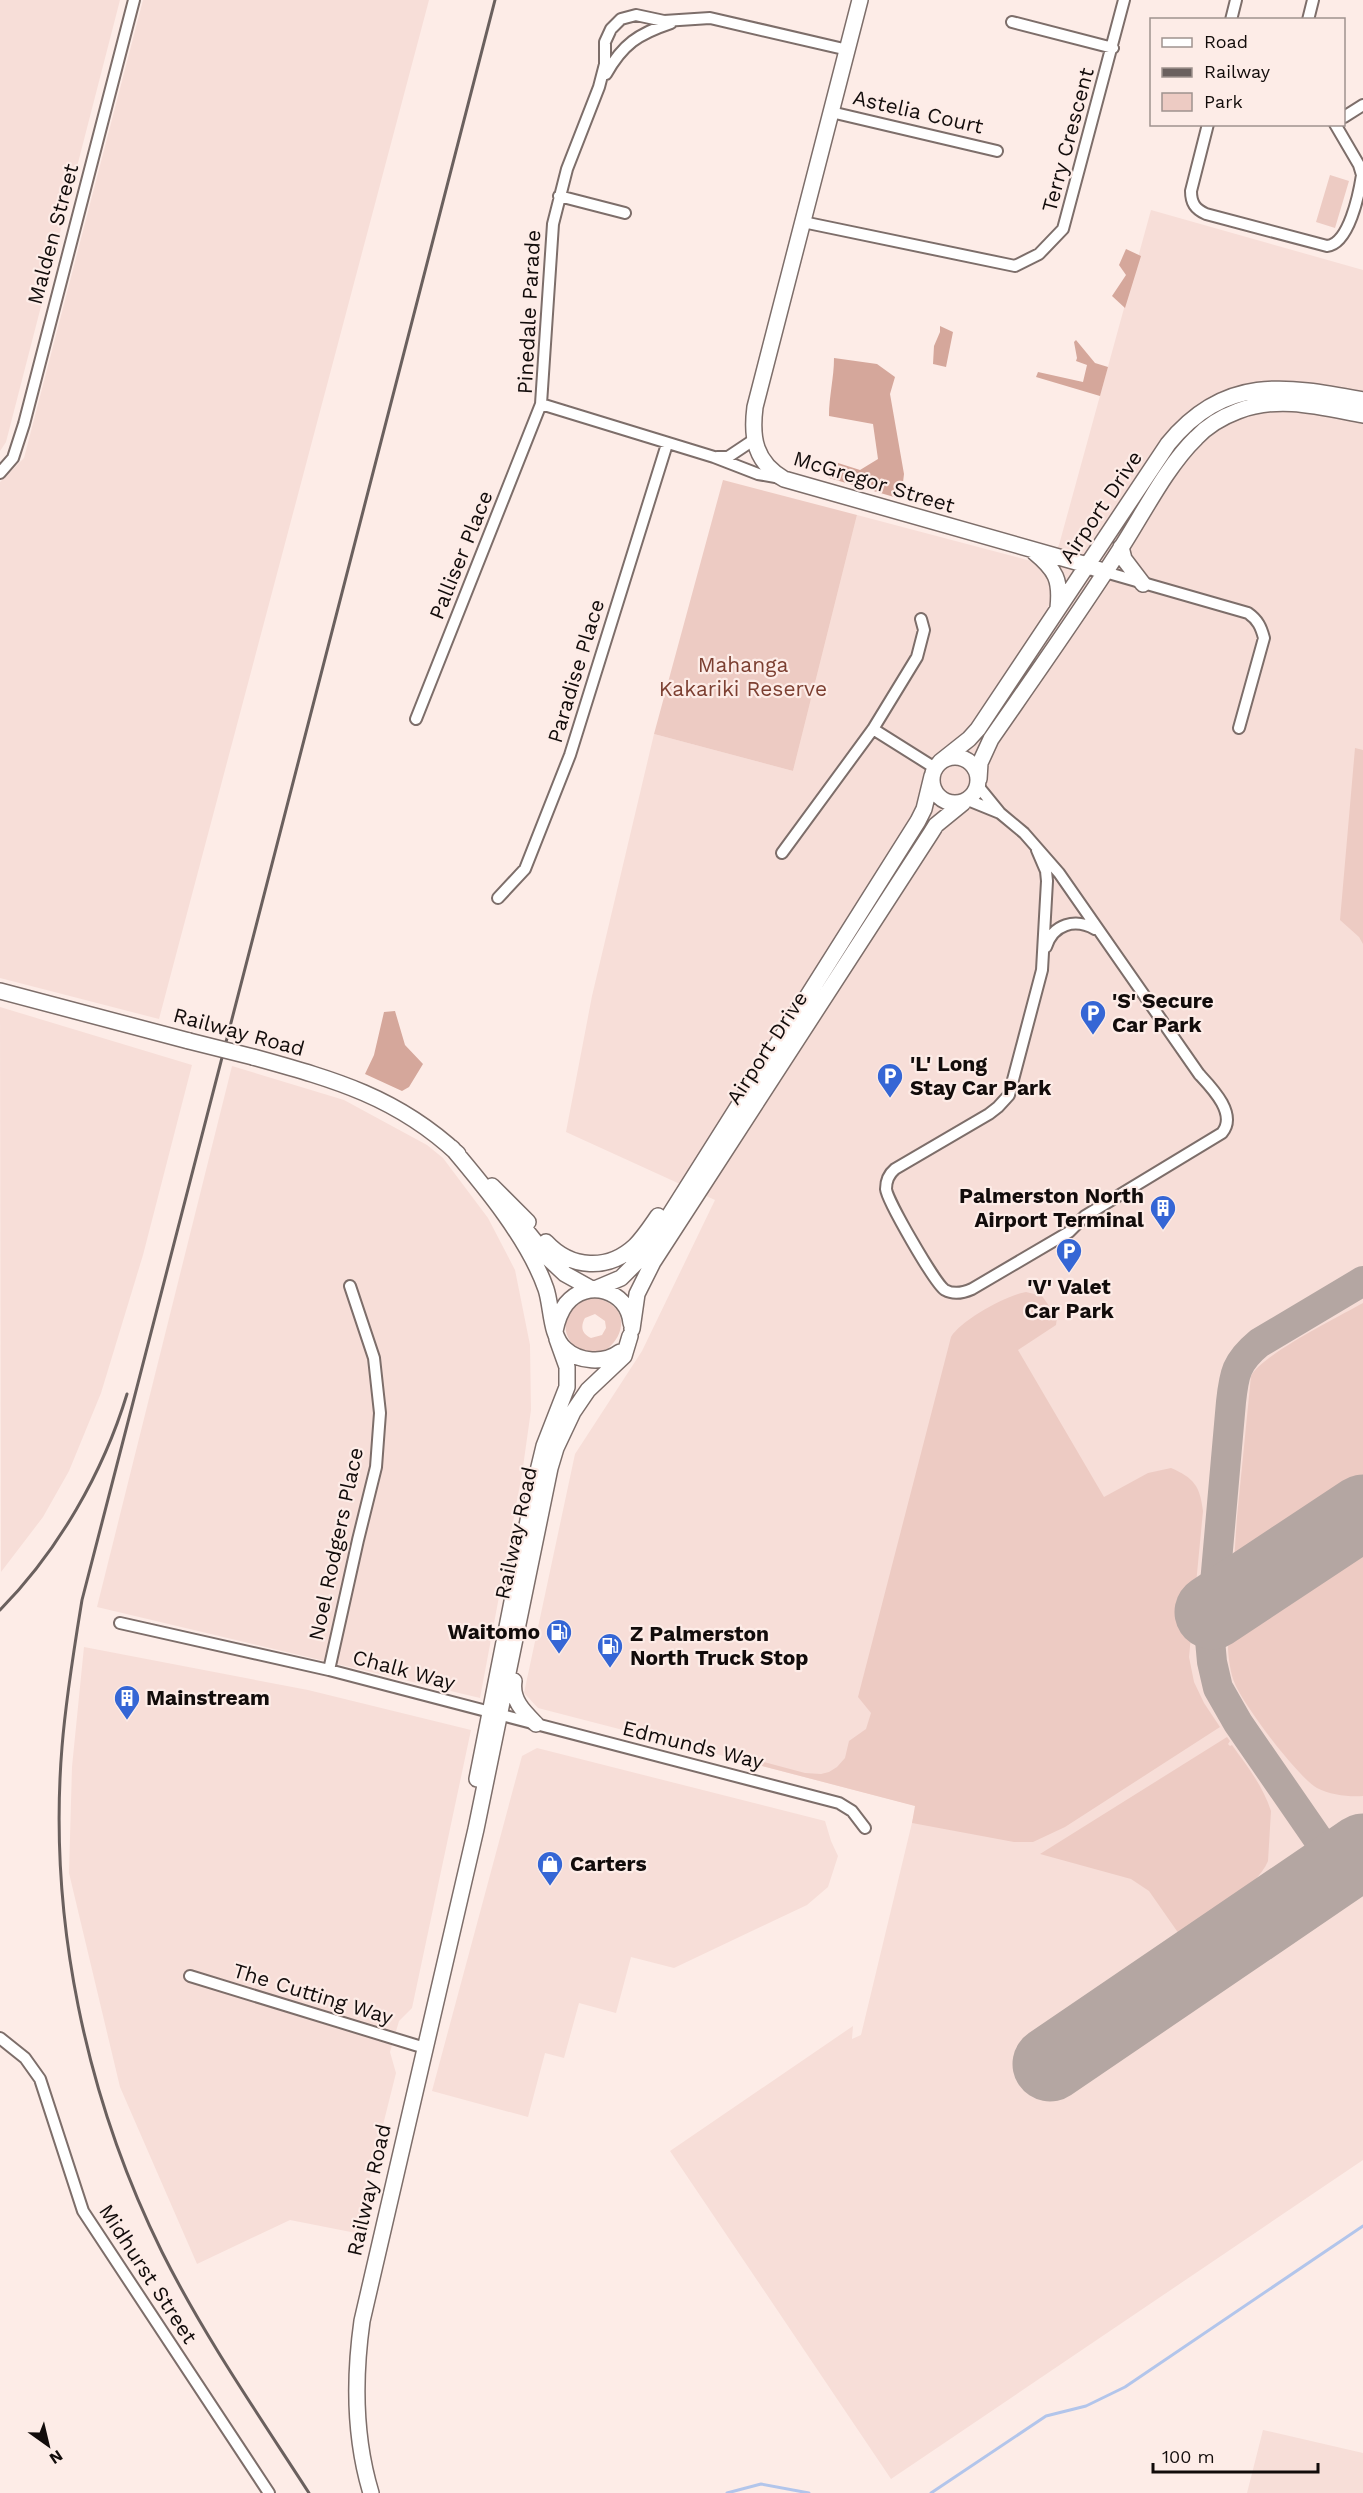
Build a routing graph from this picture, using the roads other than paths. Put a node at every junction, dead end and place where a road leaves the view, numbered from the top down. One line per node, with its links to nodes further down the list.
1 (134, 0): 29 (street, Malden Street)
2 (860, 0): 11 (main road, McGregor Street)
3 (1124, 0): 10 (street, Terry Crescent)
4 (1236, 0): 6 (street)
5 (1313, 0): 7 (street)
6 (1232, 18)
7 (1308, 18)
8 (680, 20): 11 (street, Pinedale Parade); 12 (street, Pinedale Parade); 12 (street, Pinedale Parade)
9 (1012, 22): 10 (street)
10 (1113, 48): 22 (street, Terry Crescent)
11 (848, 50): 14 (main road, McGregor Street)
12 (599, 87): 19 (street, Pinedale Parade)
13 (1363, 105): 15 (street)
14 (831, 112): 18 (street, Astelia Court); 22 (main road, McGregor Street)
15 (1345, 116)
16 (1207, 126): 20 (street)
17 (1336, 126): 20 (street)
18 (997, 151)
19 (560, 196): 21 (street); 24 (street, Pinedale Parade)
20 (1358, 210)
21 (625, 213)
22 (803, 222): 26 (main road, McGregor Street)
23 (1363, 400): 33 (main road, Airport Drive)
24 (541, 404): 27 (street, Pinedale Parade); 38 (street, Palliser Place)
25 (1363, 415): 31 (main road, Airport Drive)
26 (755, 439): 28 (street); 30 (main road, McGregor Street)
27 (667, 444): 28 (street, Pinedale Parade); 47 (street, Paradise Place)
28 (714, 457): 30 (street, Pinedale Parade)
29 (0, 473)
30 (784, 479): 32 (main road, McGregor Street)
31 (1121, 547): 34 (main road, Airport Drive); 35 (main road)
32 (1031, 550): 33 (main road, McGregor Street); 36 (main road)
33 (1087, 565): 34 (main road, McGregor Street); 36 (main road, Airport Drive)
34 (1105, 573): 35 (street, McGregor Street); 42 (main road, Airport Drive)
35 (1143, 584): 39 (street, McGregor Street)
36 (1058, 608): 41 (main road, Airport Drive)
37 (921, 619): 40 (street)
38 (416, 719)
39 (1239, 728)
40 (873, 729): 41 (street); 46 (street)
41 (936, 769): 42 (main road); 43 (main road); 51 (main road, Airport Drive)
42 (978, 783): 43 (main road); 44 (street)
43 (965, 801): 44 (street); 56 (main road, Airport Drive)
44 (1000, 813): 45 (street)
45 (1037, 850): 48 (street); 49 (street)
46 (782, 853)
47 (498, 898)
48 (1097, 930): 49 (street); 49 (street)
49 (1043, 962)
50 (0, 991): 52 (main road, Railway Road, bridge)
51 (713, 1143): 53 (main road); 55 (main road, Airport Drive)
52 (452, 1148): 53 (main road, Railway Road); 57 (main road, Railway Road)
53 (486, 1179): 55 (main road, Railway Road)
54 (350, 1286): 60 (street, Noel Rodgers Place)
55 (593, 1289): 56 (main road); 57 (main road)
56 (631, 1333): 57 (main road); 58 (main road, Railway Road)
57 (556, 1335): 61 (main road, Railway Road)
58 (530, 1572): 61 (main road, Railway Road); 62 (main road)
59 (120, 1623): 60 (street, Chalk Way)
60 (329, 1670): 61 (street, Chalk Way)
61 (496, 1714): 62 (street, Edmunds Way); 66 (main road, Railway Road)
62 (536, 1724): 63 (street, Edmunds Way)
63 (865, 1828)
64 (190, 1976): 66 (street, The Cutting Way)
65 (0, 2038): 67 (street, Midhurst Street)
66 (425, 2048): 68 (main road, Railway Road)
67 (269, 2493)
68 (370, 2493)

